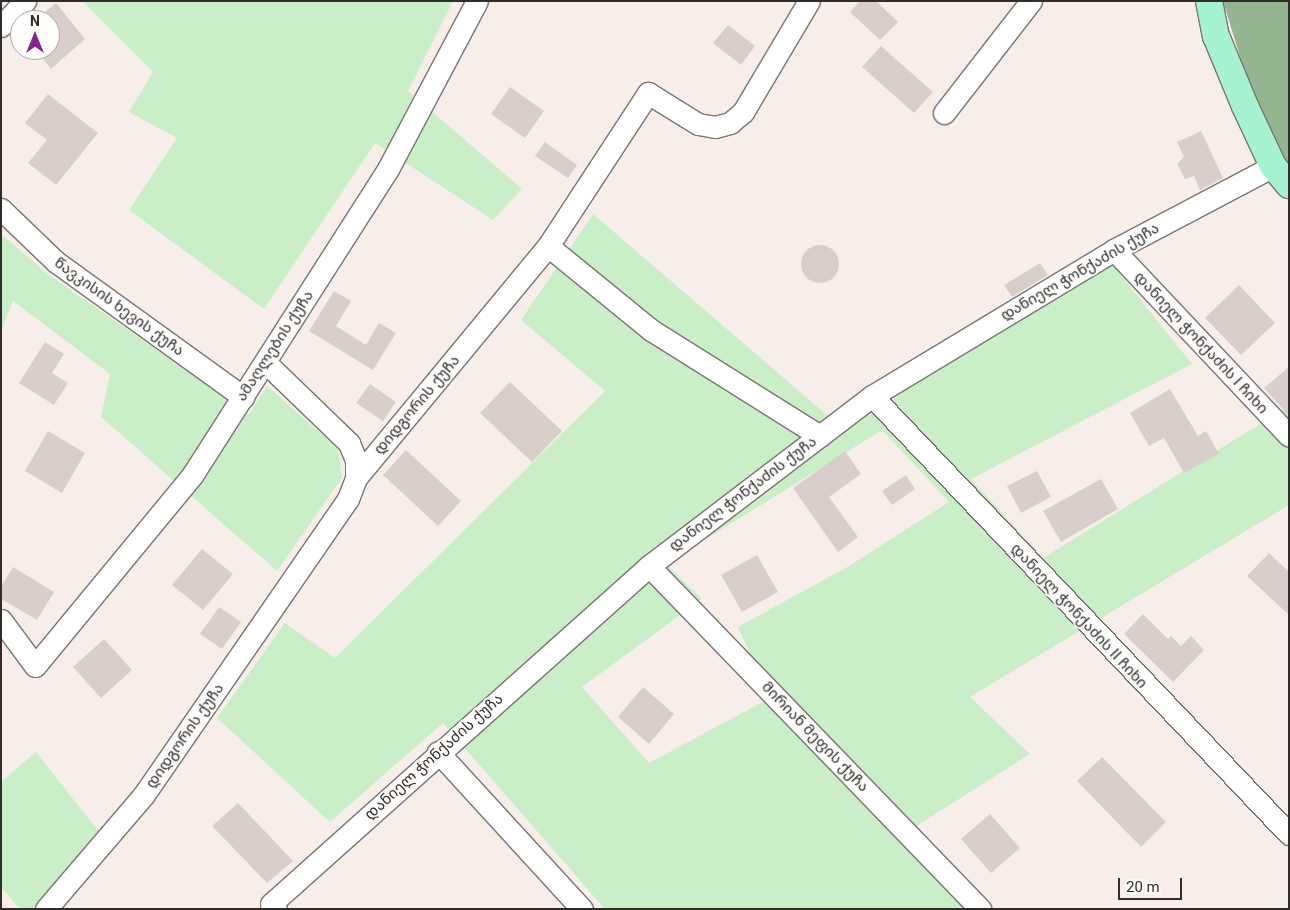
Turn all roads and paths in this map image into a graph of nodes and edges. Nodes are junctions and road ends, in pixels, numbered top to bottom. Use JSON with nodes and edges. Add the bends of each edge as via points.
{"nodes":[{"id":1,"x":25,"y":1,"type":"edge"},
{"id":2,"x":477,"y":1,"type":"edge"},
{"id":3,"x":809,"y":1,"type":"edge"},
{"id":4,"x":1031,"y":1,"type":"edge"},
{"id":5,"x":1208,"y":1,"type":"edge"},
{"id":6,"x":1,"y":26,"type":"edge"},
{"id":7,"x":944,"y":113,"type":"dead end"},
{"id":8,"x":1281,"y":175,"type":"edge"},
{"id":9,"x":1,"y":209,"type":"edge"},
{"id":10,"x":548,"y":246,"type":"junction"},
{"id":11,"x":1114,"y":250,"type":"junction"},
{"id":12,"x":264,"y":362,"type":"junction"},
{"id":13,"x":872,"y":396,"type":"junction"},
{"id":14,"x":242,"y":397,"type":"junction"},
{"id":15,"x":820,"y":436,"type":"junction"},
{"id":16,"x":1289,"y":436,"type":"edge"},
{"id":17,"x":356,"y":478,"type":"junction"},
{"id":18,"x":649,"y":566,"type":"junction"},
{"id":19,"x":1,"y":620,"type":"edge"},
{"id":20,"x":438,"y":752,"type":"junction"},
{"id":21,"x":1289,"y":834,"type":"edge"},
{"id":22,"x":273,"y":906,"type":"edge"},
{"id":23,"x":46,"y":909,"type":"edge"},
{"id":24,"x":582,"y":909,"type":"edge"},
{"id":25,"x":980,"y":909,"type":"edge"}],
"edges":[{"from":1,"to":6,"type":"street"},
{"from":2,"to":12,"type":"street","name":"ამაღლების ქუჩა","via":[[388,169]]},
{"from":3,"to":10,"type":"street","name":"დიდგორის ქუჩა","via":[[743,112],[730,123],[715,127],[698,124],[648,93]]},
{"from":4,"to":7,"type":"street"},
{"from":5,"to":8,"type":"main road","via":[[1216,36]]},
{"from":8,"to":11,"type":"street","name":"დანიელ ჭონქაძის ქუჩა"},
{"from":9,"to":14,"type":"street","name":"წავკისის ხევის ქუჩა","via":[[56,262]]},
{"from":10,"to":15,"type":"street","via":[[650,330]]},
{"from":10,"to":17,"type":"street","name":"დიდგორის ქუჩა"},
{"from":11,"to":13,"type":"street","name":"დანიელ ჭონქაძის ქუჩა"},
{"from":11,"to":16,"type":"street","name":"დანიელ ჭონქაძის I ჩიხი"},
{"from":12,"to":14,"type":"street","name":"ამაღლების ქუჩა"},
{"from":12,"to":17,"type":"street","via":[[349,443],[356,460]]},
{"from":13,"to":15,"type":"street","name":"დანიელ ჭონქაძის ქუჩა"},
{"from":13,"to":21,"type":"street","name":"დანიელ ჭონქაძის II ჩიხი"},
{"from":14,"to":19,"type":"street","name":"ამაღლების ქუჩა","via":[[193,474],[35,666]]},
{"from":15,"to":18,"type":"street","name":"დანიელ ჭონქაძის ქუჩა"},
{"from":17,"to":23,"type":"street","name":"დიდგორის ქუჩა","via":[[348,499],[162,771]]},
{"from":18,"to":20,"type":"street","name":"დანიელ ჭონქაძის ქუჩა"},
{"from":18,"to":25,"type":"street","name":"მირიან მეფის ქუჩა"},
{"from":20,"to":22,"type":"street","name":"დანიელ ჭონქაძის ქუჩა"},
{"from":20,"to":24,"type":"street"}]}
